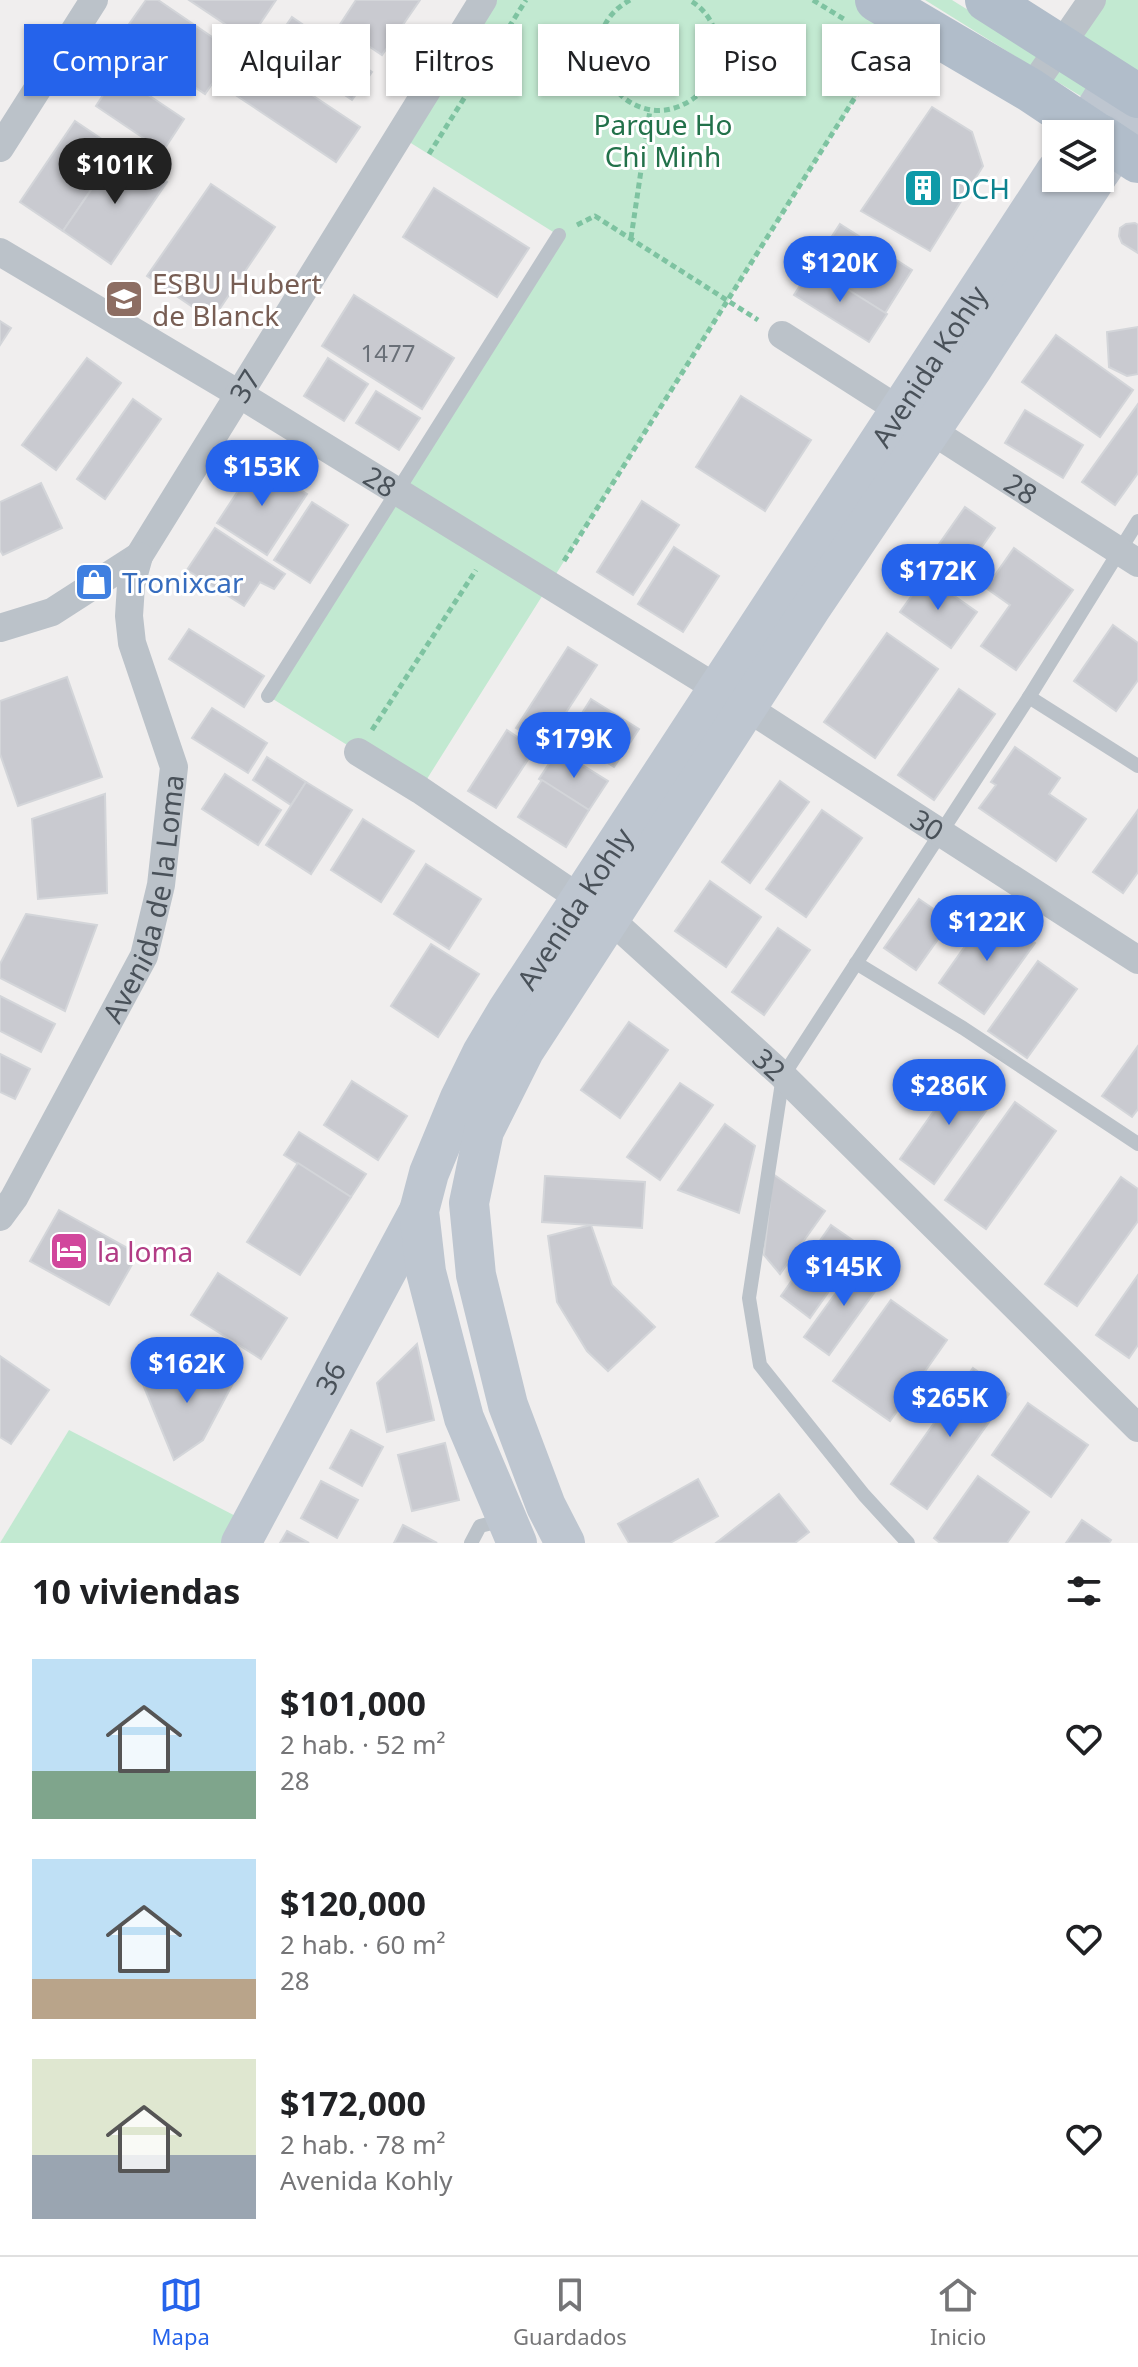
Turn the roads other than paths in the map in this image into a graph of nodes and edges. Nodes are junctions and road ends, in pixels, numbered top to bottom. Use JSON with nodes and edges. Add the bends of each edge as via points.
{"nodes":[{"id":1,"x":94,"y":0,"type":"edge"},
{"id":2,"x":483,"y":0,"type":"edge"},
{"id":3,"x":987,"y":0,"type":"edge"},
{"id":4,"x":1092,"y":0,"type":"edge"},
{"id":5,"x":868,"y":20,"type":"edge"},
{"id":6,"x":1061,"y":46,"type":"junction"},
{"id":7,"x":1030,"y":90,"type":"junction"},
{"id":8,"x":1083,"y":120,"type":"edge"},
{"id":9,"x":1101,"y":120,"type":"edge"},
{"id":10,"x":0,"y":148,"type":"edge"},
{"id":11,"x":1044,"y":192,"type":"edge"},
{"id":12,"x":1070,"y":192,"type":"edge"},
{"id":13,"x":559,"y":235,"type":"road end"},
{"id":14,"x":0,"y":252,"type":"edge"},
{"id":15,"x":782,"y":335,"type":"road end"},
{"id":16,"x":239,"y":394,"type":"junction"},
{"id":17,"x":915,"y":420,"type":"junction"},
{"id":18,"x":396,"y":492,"type":"junction"},
{"id":19,"x":1138,"y":521,"type":"edge"},
{"id":20,"x":139,"y":556,"type":"junction"},
{"id":21,"x":1129,"y":557,"type":"edge"},
{"id":22,"x":0,"y":628,"type":"edge"},
{"id":23,"x":268,"y":696,"type":"dead end"},
{"id":24,"x":1029,"y":697,"type":"junction"},
{"id":25,"x":732,"y":698,"type":"junction"},
{"id":26,"x":358,"y":752,"type":"road end"},
{"id":27,"x":1138,"y":766,"type":"edge"},
{"id":28,"x":941,"y":832,"type":"junction"},
{"id":29,"x":595,"y":909,"type":"junction"},
{"id":30,"x":1138,"y":960,"type":"edge"},
{"id":31,"x":856,"y":963,"type":"junction"},
{"id":32,"x":783,"y":1076,"type":"junction"},
{"id":33,"x":1138,"y":1144,"type":"edge"},
{"id":34,"x":419,"y":1211,"type":"junction"},
{"id":35,"x":0,"y":1217,"type":"edge"},
{"id":36,"x":472,"y":1249,"type":"junction"},
{"id":37,"x":426,"y":1272,"type":"junction"},
{"id":38,"x":373,"y":1298,"type":"junction"},
{"id":39,"x":1138,"y":1428,"type":"edge"},
{"id":40,"x":546,"y":1506,"type":"junction"},
{"id":41,"x":511,"y":1531,"type":"edge"},
{"id":42,"x":241,"y":1543,"type":"edge"},
{"id":43,"x":471,"y":1543,"type":"edge"},
{"id":44,"x":565,"y":1543,"type":"edge"},
{"id":45,"x":908,"y":1543,"type":"edge"}],
"edges":[{"from":1,"to":10,"type":"street"},
{"from":2,"to":16,"type":"street","name":"37"},
{"from":3,"to":6,"type":"main road"},
{"from":4,"to":6,"type":"street"},
{"from":5,"to":7,"type":"main road"},
{"from":6,"to":7,"type":"street"},
{"from":6,"to":9,"type":"main road"},
{"from":7,"to":8,"type":"main road"},
{"from":11,"to":17,"type":"street","name":"Avenida Kohly"},
{"from":12,"to":17,"type":"street","name":"Avenida Kohly"},
{"from":13,"to":18,"type":"lane"},
{"from":14,"to":16,"type":"street","name":"28"},
{"from":15,"to":17,"type":"street","name":"28"},
{"from":16,"to":18,"type":"street","name":"28"},
{"from":16,"to":20,"type":"street","name":"37"},
{"from":17,"to":21,"type":"street","name":"28"},
{"from":17,"to":25,"type":"street","name":"Avenida Kohly"},
{"from":18,"to":23,"type":"lane"},
{"from":18,"to":25,"type":"street","name":"28"},
{"from":19,"to":21,"type":"lane"},
{"from":20,"to":22,"type":"street","name":"37","via":[[52,612]]},
{"from":20,"to":35,"type":"street","name":"Avenida de la Loma","via":[[131,585],[132,643],[174,767],[161,885],[144,956]]},
{"from":21,"to":24,"type":"lane"},
{"from":24,"to":27,"type":"lane"},
{"from":24,"to":28,"type":"lane"},
{"from":25,"to":28,"type":"street","name":"30"},
{"from":25,"to":29,"type":"street","name":"Avenida Kohly"},
{"from":26,"to":29,"type":"street","name":"32"},
{"from":28,"to":30,"type":"street","name":"30"},
{"from":28,"to":31,"type":"lane"},
{"from":29,"to":32,"type":"street","name":"32"},
{"from":29,"to":34,"type":"street","name":"Avenida Kohly","via":[[482,1053],[429,1173]]},
{"from":29,"to":36,"type":"street","name":"Avenida Kohly","via":[[484,1131],[469,1203]]},
{"from":31,"to":32,"type":"lane"},
{"from":31,"to":33,"type":"lane"},
{"from":32,"to":39,"type":"street","name":"32"},
{"from":32,"to":45,"type":"lane","via":[[749,1298],[760,1365]]},
{"from":34,"to":37,"type":"street","name":"Avenida Kohly"},
{"from":34,"to":38,"type":"street","name":"36"},
{"from":36,"to":37,"type":"street"},
{"from":36,"to":40,"type":"street","name":"Avenida Kohly","via":[[504,1391]]},
{"from":37,"to":38,"type":"street"},
{"from":37,"to":41,"type":"street","name":"Avenida Kohly","via":[[464,1418]]},
{"from":38,"to":42,"type":"street","name":"36"},
{"from":40,"to":41,"type":"street"},
{"from":40,"to":44,"type":"street","name":"Avenida Kohly"},
{"from":41,"to":43,"type":"lane","via":[[480,1526]]}]}
